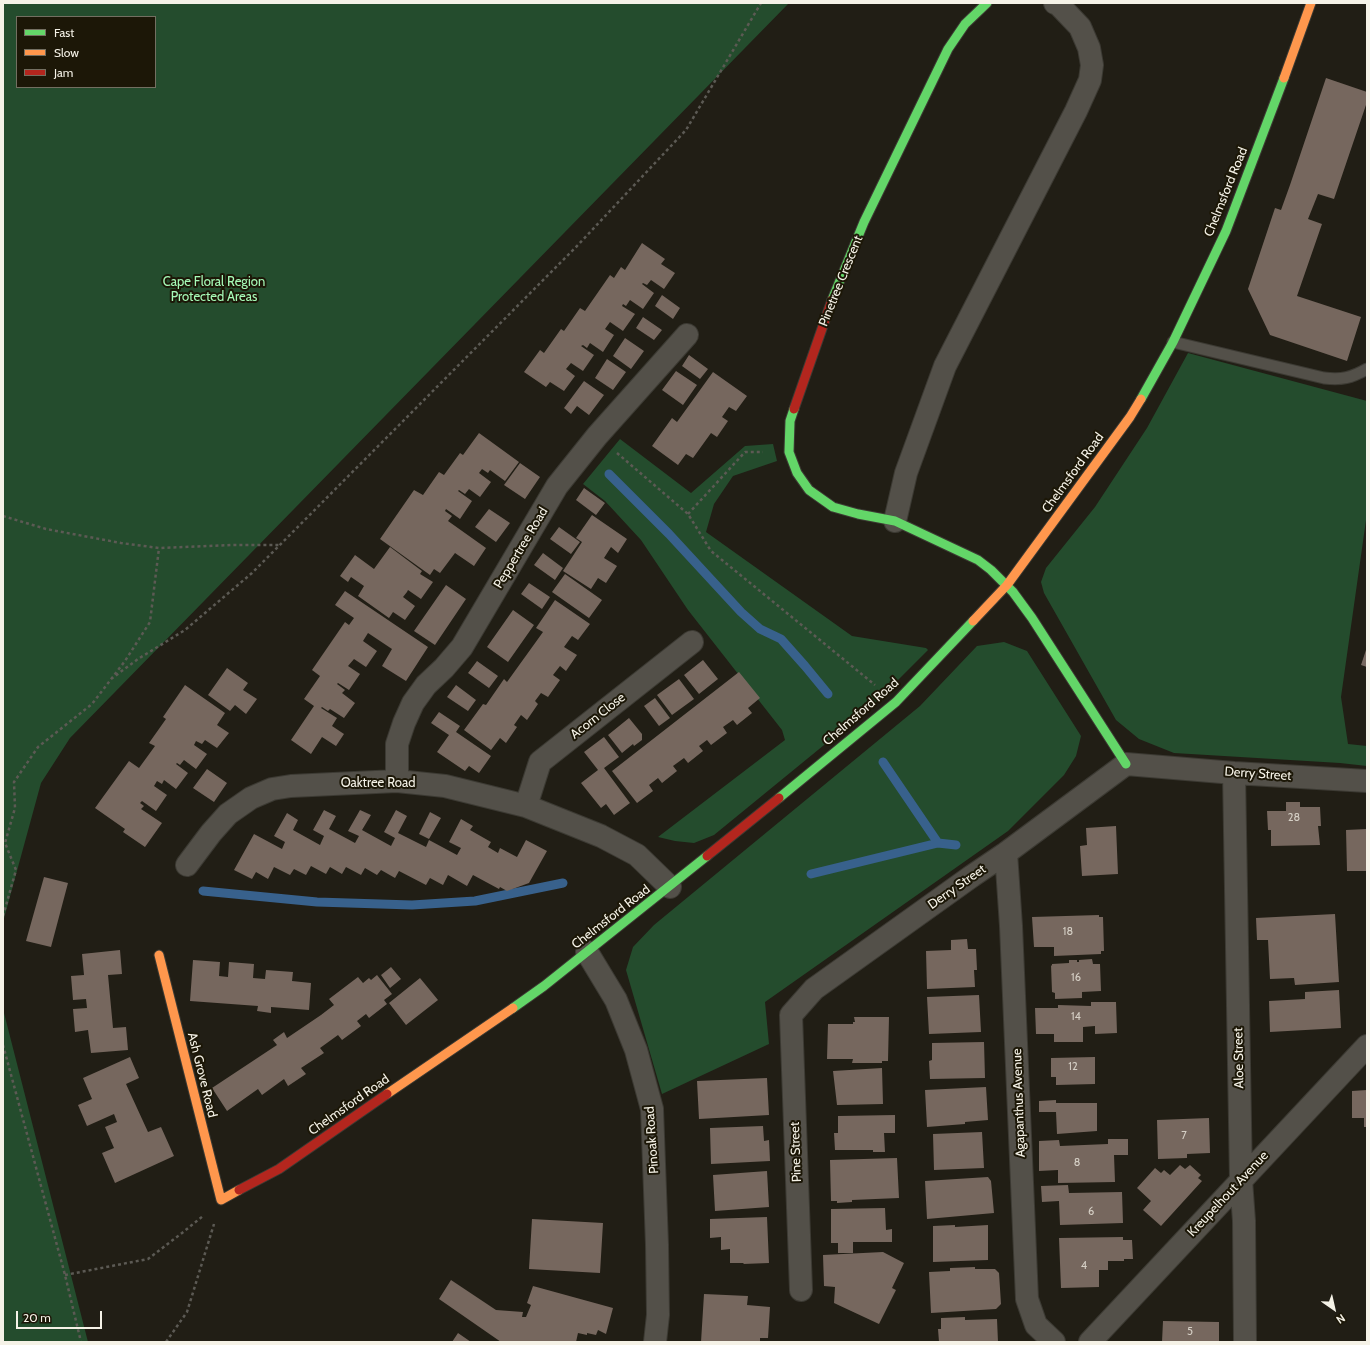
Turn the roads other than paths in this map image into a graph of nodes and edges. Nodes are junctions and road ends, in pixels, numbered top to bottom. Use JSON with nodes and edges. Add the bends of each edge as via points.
{"nodes":[{"id":1,"x":987,"y":3,"type":"edge"},
{"id":2,"x":1055,"y":3,"type":"edge"},
{"id":3,"x":1311,"y":3,"type":"edge"},
{"id":4,"x":687,"y":335,"type":"dead end"},
{"id":5,"x":1173,"y":342,"type":"junction"},
{"id":6,"x":1367,"y":369,"type":"edge"},
{"id":7,"x":895,"y":521,"type":"junction"},
{"id":8,"x":1007,"y":585,"type":"junction"},
{"id":9,"x":692,"y":642,"type":"dead end"},
{"id":10,"x":1126,"y":764,"type":"junction"},
{"id":11,"x":1234,"y":773,"type":"junction"},
{"id":12,"x":397,"y":781,"type":"junction"},
{"id":13,"x":1367,"y":781,"type":"edge"},
{"id":14,"x":526,"y":806,"type":"junction"},
{"id":15,"x":1006,"y":853,"type":"junction"},
{"id":16,"x":187,"y":865,"type":"dead end"},
{"id":17,"x":670,"y":887,"type":"junction"},
{"id":18,"x":587,"y":952,"type":"junction"},
{"id":19,"x":159,"y":955,"type":"dead end"},
{"id":20,"x":791,"y":1015,"type":"joint"},
{"id":21,"x":1367,"y":1046,"type":"edge"},
{"id":22,"x":1241,"y":1180,"type":"junction"},
{"id":23,"x":221,"y":1200,"type":"joint"},
{"id":24,"x":801,"y":1290,"type":"dead end"},
{"id":25,"x":655,"y":1342,"type":"edge"},
{"id":26,"x":1054,"y":1342,"type":"edge"},
{"id":27,"x":1090,"y":1342,"type":"edge"},
{"id":28,"x":1245,"y":1342,"type":"edge"}],
"edges":[{"from":1,"to":7,"type":"street","name":"Pinetree Crescent","via":[[958,30],[864,222],[826,314],[790,421],[788,452],[809,490],[832,506]]},
{"from":2,"to":7,"type":"street","via":[[1080,27],[1089,48],[1092,64],[1090,80],[945,366],[906,473]]},
{"from":3,"to":5,"type":"street","name":"Chelmsford Road","via":[[1226,232]]},
{"from":4,"to":12,"type":"street","name":"Peppertree Road","via":[[597,436],[557,486],[462,646],[413,703],[397,744]]},
{"from":5,"to":6,"type":"lane","via":[[1324,378],[1354,376]]},
{"from":5,"to":8,"type":"street","name":"Chelmsford Road","via":[[1130,417]]},
{"from":7,"to":8,"type":"street","name":"Pinetree Crescent","via":[[978,560]]},
{"from":8,"to":10,"type":"street"},
{"from":8,"to":17,"type":"street","name":"Chelmsford Road","via":[[896,702]]},
{"from":9,"to":14,"type":"street","name":"Acorn Close","via":[[540,762]]},
{"from":10,"to":11,"type":"street","name":"Derry Street"},
{"from":10,"to":15,"type":"street","name":"Derry Street"},
{"from":11,"to":13,"type":"street","name":"Derry Street"},
{"from":11,"to":22,"type":"street","name":"Aloe Street"},
{"from":12,"to":14,"type":"street","name":"Oaktree Road","via":[[445,786]]},
{"from":12,"to":16,"type":"street","name":"Oaktree Road","via":[[272,789],[251,798],[228,814]]},
{"from":14,"to":17,"type":"street","name":"Oaktree Road","via":[[601,836],[637,855]]},
{"from":15,"to":20,"type":"street","name":"Derry Street","via":[[814,989]]},
{"from":15,"to":26,"type":"street","name":"Agapanthus Avenue","via":[[1027,1299],[1036,1325]]},
{"from":17,"to":18,"type":"street","name":"Chelmsford Road"},
{"from":18,"to":23,"type":"street","name":"Chelmsford Road","via":[[544,986],[279,1169]]},
{"from":18,"to":25,"type":"street","name":"Pinoak Road","via":[[616,1000],[636,1050],[652,1109],[658,1252],[658,1314]]},
{"from":19,"to":23,"type":"street","name":"Ash Grove Road"},
{"from":20,"to":24,"type":"street","name":"Pine Street"},
{"from":21,"to":22,"type":"street","name":"Kreupelhout Avenue"},
{"from":22,"to":27,"type":"street","name":"Kreupelhout Avenue"},
{"from":22,"to":28,"type":"street","name":"Aloe Street"}]}
